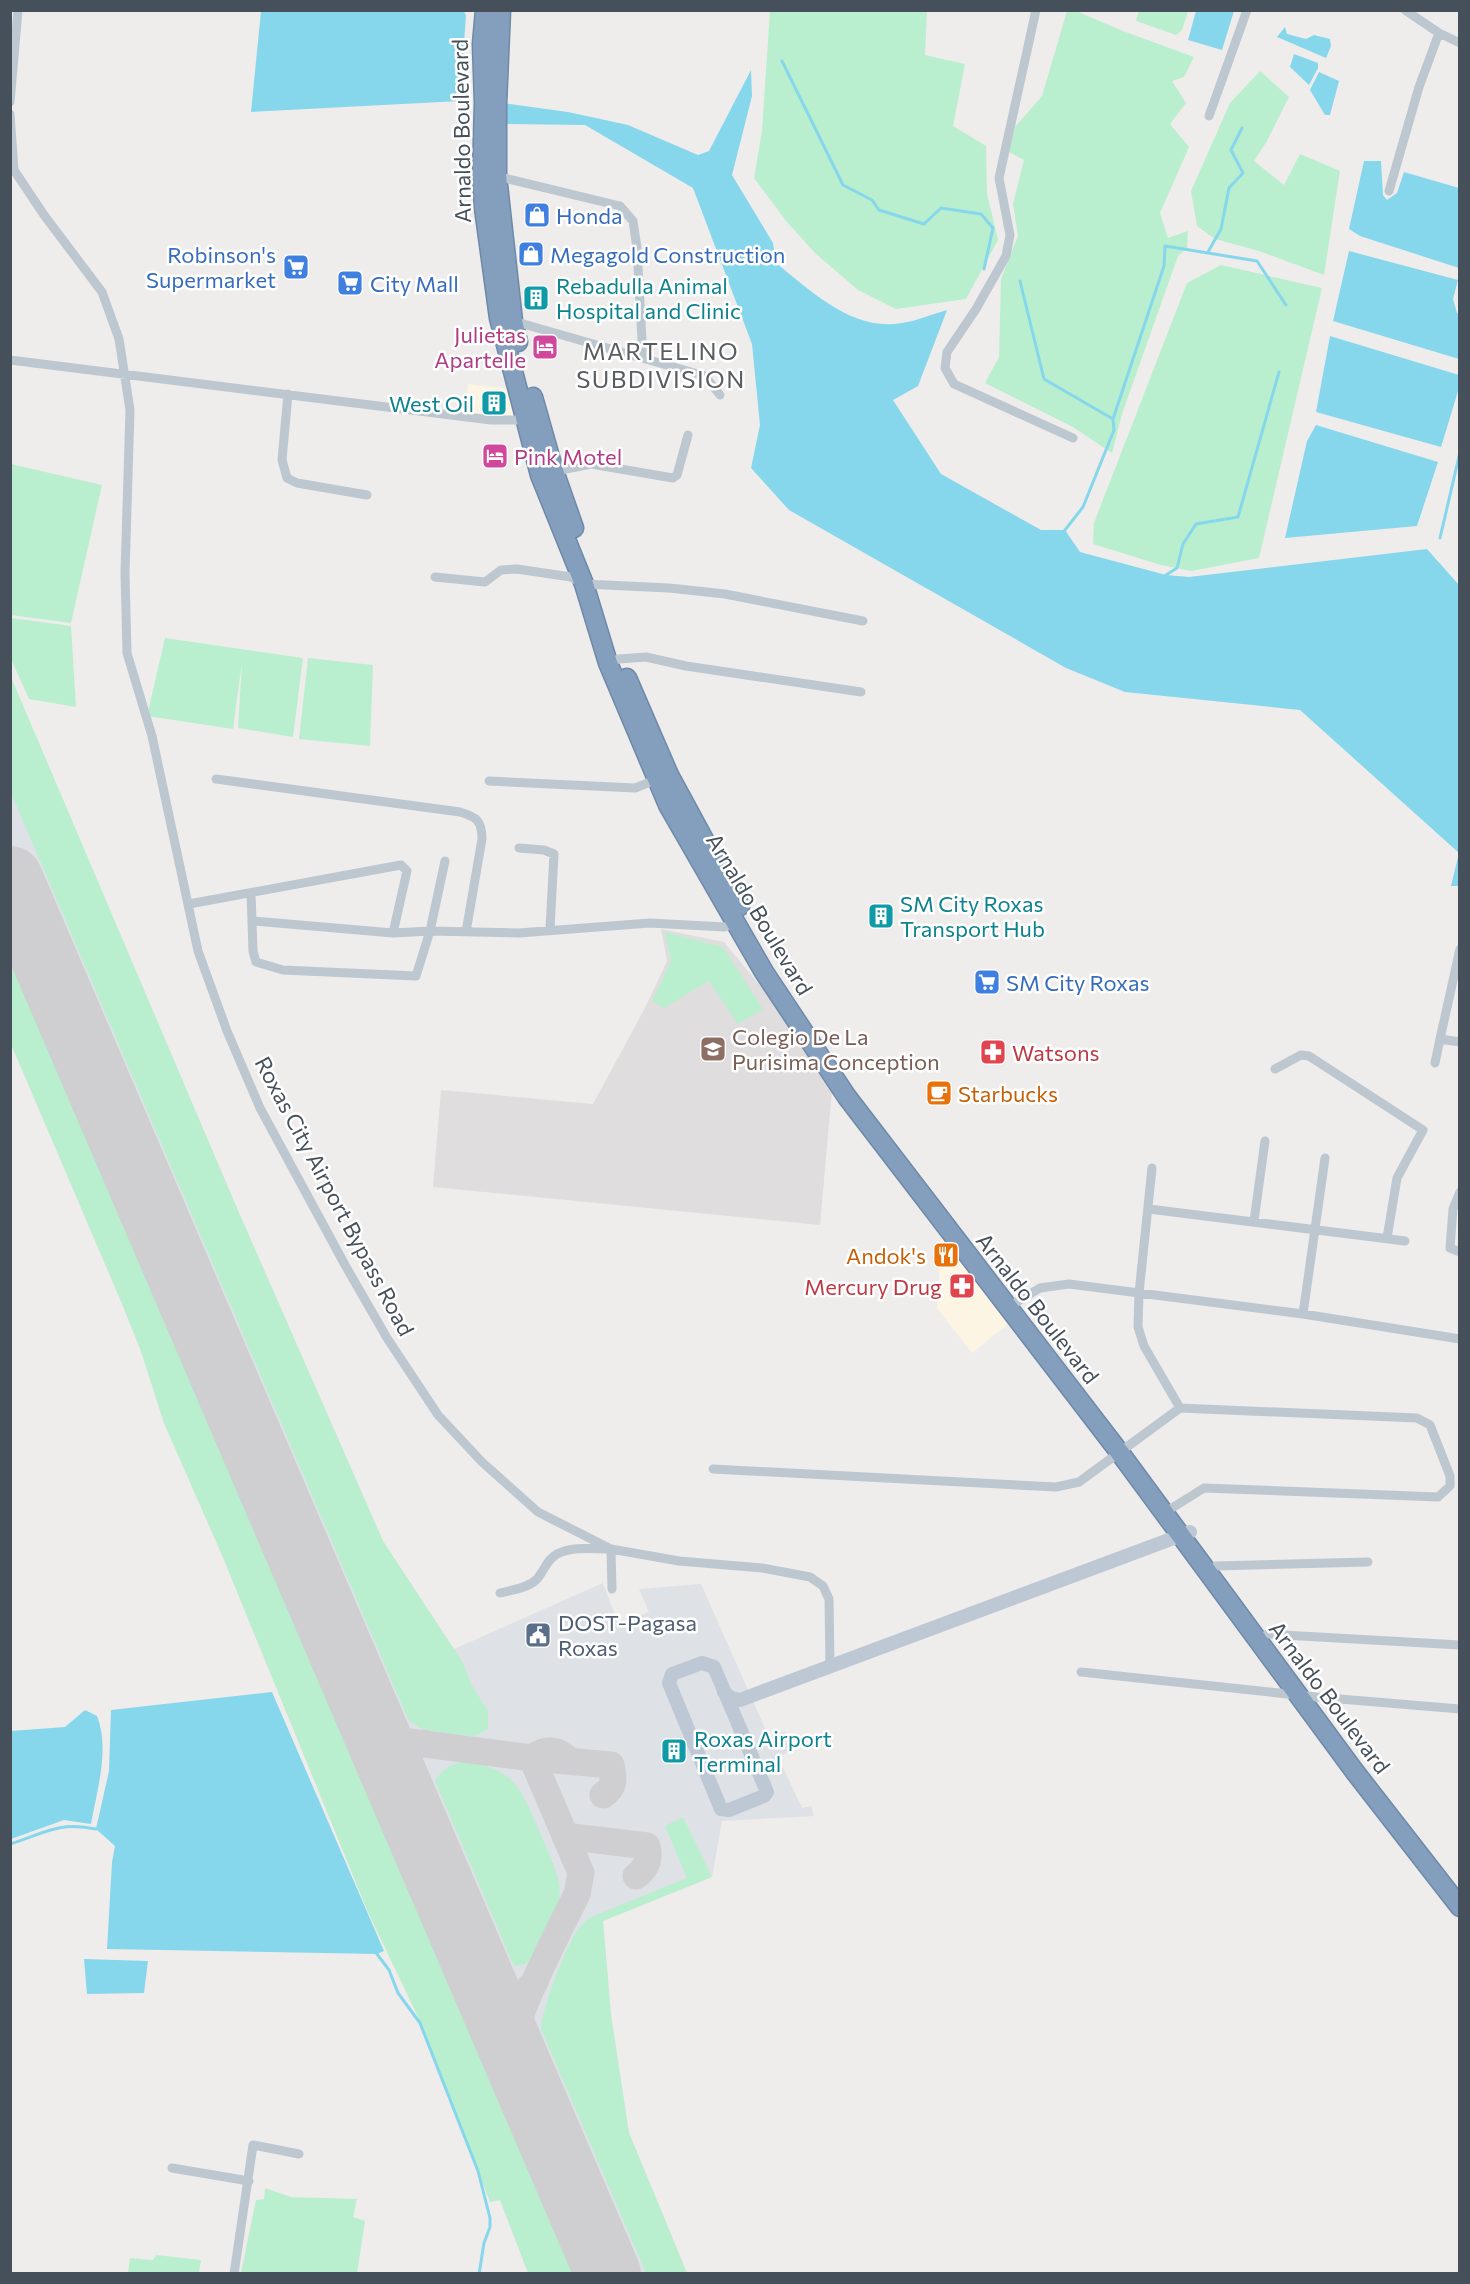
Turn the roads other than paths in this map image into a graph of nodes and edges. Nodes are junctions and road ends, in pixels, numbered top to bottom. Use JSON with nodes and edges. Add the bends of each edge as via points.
{"nodes":[{"id":1,"x":18,"y":10,"type":"edge"},
{"id":2,"x":484,"y":10,"type":"edge"},
{"id":3,"x":501,"y":10,"type":"edge"},
{"id":4,"x":1036,"y":10,"type":"edge"},
{"id":5,"x":1247,"y":10,"type":"edge"},
{"id":6,"x":1405,"y":10,"type":"edge"},
{"id":7,"x":1439,"y":33,"type":"junction"},
{"id":8,"x":1460,"y":43,"type":"edge"},
{"id":9,"x":10,"y":102,"type":"edge"},
{"id":10,"x":10,"y":114,"type":"edge"},
{"id":11,"x":1209,"y":116,"type":"dead end"},
{"id":12,"x":489,"y":176,"type":"junction"},
{"id":13,"x":1389,"y":191,"type":"dead end"},
{"id":14,"x":506,"y":319,"type":"junction"},
{"id":15,"x":643,"y":358,"type":"junction"},
{"id":16,"x":10,"y":360,"type":"edge"},
{"id":17,"x":288,"y":394,"type":"junction"},
{"id":18,"x":720,"y":395,"type":"dead end"},
{"id":19,"x":532,"y":418,"type":"junction"},
{"id":20,"x":688,"y":435,"type":"dead end"},
{"id":21,"x":1073,"y":438,"type":"dead end"},
{"id":22,"x":547,"y":473,"type":"junction"},
{"id":23,"x":367,"y":495,"type":"dead end"},
{"id":24,"x":435,"y":577,"type":"dead end"},
{"id":25,"x":589,"y":584,"type":"junction"},
{"id":26,"x":863,"y":621,"type":"dead end"},
{"id":27,"x":613,"y":661,"type":"junction"},
{"id":28,"x":861,"y":692,"type":"dead end"},
{"id":29,"x":663,"y":777,"type":"junction"},
{"id":30,"x":216,"y":779,"type":"dead end"},
{"id":31,"x":489,"y":781,"type":"dead end"},
{"id":32,"x":519,"y":848,"type":"dead end"},
{"id":33,"x":445,"y":861,"type":"dead end"},
{"id":34,"x":251,"y":893,"type":"junction"},
{"id":35,"x":189,"y":904,"type":"junction"},
{"id":36,"x":253,"y":921,"type":"junction"},
{"id":37,"x":736,"y":922,"type":"junction"},
{"id":38,"x":550,"y":929,"type":"junction"},
{"id":39,"x":430,"y":931,"type":"junction"},
{"id":40,"x":466,"y":932,"type":"junction"},
{"id":41,"x":393,"y":933,"type":"junction"},
{"id":42,"x":750,"y":936,"type":"junction"},
{"id":43,"x":1460,"y":949,"type":"edge"},
{"id":44,"x":1440,"y":1039,"type":"junction"},
{"id":45,"x":1460,"y":1042,"type":"edge"},
{"id":46,"x":1436,"y":1063,"type":"dead end"},
{"id":47,"x":1275,"y":1069,"type":"dead end"},
{"id":48,"x":1265,"y":1140,"type":"dead end"},
{"id":49,"x":1325,"y":1158,"type":"dead end"},
{"id":50,"x":1152,"y":1168,"type":"dead end"},
{"id":51,"x":1460,"y":1192,"type":"edge"},
{"id":52,"x":1149,"y":1209,"type":"junction"},
{"id":53,"x":1254,"y":1221,"type":"junction"},
{"id":54,"x":1315,"y":1228,"type":"junction"},
{"id":55,"x":1387,"y":1238,"type":"junction"},
{"id":56,"x":1405,"y":1241,"type":"dead end"},
{"id":57,"x":1460,"y":1252,"type":"edge"},
{"id":58,"x":1139,"y":1293,"type":"junction"},
{"id":59,"x":1011,"y":1305,"type":"junction"},
{"id":60,"x":1303,"y":1314,"type":"junction"},
{"id":61,"x":1459,"y":1339,"type":"edge"},
{"id":62,"x":1180,"y":1408,"type":"junction"},
{"id":63,"x":1123,"y":1451,"type":"junction"},
{"id":64,"x":713,"y":1468,"type":"dead end"},
{"id":65,"x":1172,"y":1508,"type":"junction"},
{"id":66,"x":1186,"y":1534,"type":"junction"},
{"id":67,"x":611,"y":1549,"type":"junction"},
{"id":68,"x":1368,"y":1562,"type":"dead end"},
{"id":69,"x":1216,"y":1566,"type":"junction"},
{"id":70,"x":612,"y":1589,"type":"dead end"},
{"id":71,"x":500,"y":1593,"type":"dead end"},
{"id":72,"x":1245,"y":1614,"type":"junction"},
{"id":73,"x":1267,"y":1634,"type":"junction"},
{"id":74,"x":1460,"y":1645,"type":"edge"},
{"id":75,"x":830,"y":1666,"type":"junction"},
{"id":76,"x":1081,"y":1671,"type":"dead end"},
{"id":77,"x":724,"y":1692,"type":"junction"},
{"id":78,"x":1308,"y":1696,"type":"junction"},
{"id":79,"x":740,"y":1700,"type":"junction"},
{"id":80,"x":1460,"y":1709,"type":"edge"},
{"id":81,"x":734,"y":1715,"type":"junction"},
{"id":82,"x":1420,"y":1847,"type":"junction"},
{"id":83,"x":1460,"y":1890,"type":"edge"},
{"id":84,"x":1460,"y":1908,"type":"edge"},
{"id":85,"x":299,"y":2154,"type":"dead end"},
{"id":86,"x":172,"y":2168,"type":"dead end"},
{"id":87,"x":249,"y":2181,"type":"junction"},
{"id":88,"x":234,"y":2274,"type":"edge"}],
"edges":[{"from":1,"to":9,"type":"street"},
{"from":2,"to":12,"type":"highway","name":"Arnaldo Boulevard","via":[[482,44]]},
{"from":3,"to":12,"type":"highway","name":"Arnaldo Boulevard"},
{"from":4,"to":21,"type":"street","via":[[999,178],[1010,235],[1006,256],[947,352],[945,368],[954,384]]},
{"from":5,"to":11,"type":"street"},
{"from":6,"to":7,"type":"street"},
{"from":7,"to":8,"type":"street"},
{"from":7,"to":13,"type":"street"},
{"from":10,"to":35,"type":"street","name":"Roxas City Airport Bypass Road","via":[[14,170],[102,292],[119,339],[130,410],[125,573],[128,653],[152,736]]},
{"from":12,"to":14,"type":"highway","name":"Arnaldo Boulevard"},
{"from":12,"to":15,"type":"street","via":[[620,206],[633,221]]},
{"from":14,"to":15,"type":"street"},
{"from":14,"to":19,"type":"highway","name":"Arnaldo Boulevard"},
{"from":15,"to":18,"type":"street","via":[[705,376]]},
{"from":16,"to":17,"type":"street"},
{"from":17,"to":19,"type":"street","via":[[491,420]]},
{"from":17,"to":23,"type":"street","via":[[282,460],[287,478],[304,485]]},
{"from":19,"to":22,"type":"highway","name":"Arnaldo Boulevard"},
{"from":20,"to":22,"type":"street","via":[[677,476],[673,478],[591,464]]},
{"from":22,"to":25,"type":"highway","name":"Arnaldo Boulevard"},
{"from":24,"to":25,"type":"street","via":[[485,582],[501,570],[517,570],[571,577]]},
{"from":25,"to":26,"type":"street","via":[[725,594]]},
{"from":25,"to":27,"type":"highway","name":"Arnaldo Boulevard"},
{"from":27,"to":28,"type":"street","via":[[646,657]]},
{"from":27,"to":29,"type":"highway","name":"Arnaldo Boulevard"},
{"from":29,"to":31,"type":"street","via":[[635,788]]},
{"from":29,"to":37,"type":"highway","name":"Arnaldo Boulevard","via":[[668,804]]},
{"from":29,"to":42,"type":"highway","name":"Arnaldo Boulevard"},
{"from":30,"to":40,"type":"street","via":[[474,816],[482,827],[482,839]]},
{"from":32,"to":38,"type":"street","via":[[554,854]]},
{"from":33,"to":39,"type":"street"},
{"from":34,"to":35,"type":"street"},
{"from":34,"to":36,"type":"street"},
{"from":34,"to":41,"type":"street","via":[[401,865],[407,871]]},
{"from":35,"to":67,"type":"street","name":"Roxas City Airport Bypass Road","via":[[198,951],[260,1108],[387,1338],[438,1415],[482,1462],[538,1512]]},
{"from":36,"to":39,"type":"street","via":[[256,962],[283,970],[416,976]]},
{"from":36,"to":41,"type":"street"},
{"from":37,"to":38,"type":"street","via":[[725,927],[650,923]]},
{"from":37,"to":42,"type":"highway","name":"Arnaldo Boulevard"},
{"from":38,"to":40,"type":"street"},
{"from":39,"to":40,"type":"street"},
{"from":39,"to":41,"type":"street"},
{"from":42,"to":59,"type":"highway","name":"Arnaldo Boulevard","via":[[793,996],[852,1093]]},
{"from":43,"to":44,"type":"street"},
{"from":44,"to":45,"type":"street"},
{"from":44,"to":46,"type":"street"},
{"from":47,"to":55,"type":"street","via":[[1301,1055],[1310,1056],[1423,1130],[1397,1178]]},
{"from":48,"to":53,"type":"street"},
{"from":49,"to":54,"type":"street"},
{"from":50,"to":52,"type":"street"},
{"from":51,"to":57,"type":"street","via":[[1450,1248]]},
{"from":52,"to":53,"type":"street"},
{"from":52,"to":58,"type":"street"},
{"from":53,"to":54,"type":"street"},
{"from":54,"to":55,"type":"street"},
{"from":54,"to":60,"type":"street"},
{"from":55,"to":56,"type":"street"},
{"from":58,"to":59,"type":"street","via":[[1069,1284],[1041,1288]]},
{"from":58,"to":60,"type":"street"},
{"from":58,"to":62,"type":"street","via":[[1138,1327],[1144,1346]]},
{"from":59,"to":63,"type":"highway","name":"Arnaldo Boulevard"},
{"from":60,"to":61,"type":"street"},
{"from":62,"to":63,"type":"street"},
{"from":62,"to":65,"type":"street","via":[[1417,1418],[1430,1425],[1450,1485],[1438,1497],[1204,1488]]},
{"from":63,"to":64,"type":"street","via":[[1079,1482],[1056,1486]]},
{"from":63,"to":65,"type":"highway","name":"Arnaldo Boulevard"},
{"from":63,"to":66,"type":"highway","name":"Arnaldo Boulevard"},
{"from":65,"to":66,"type":"highway","name":"Arnaldo Boulevard"},
{"from":66,"to":69,"type":"highway","name":"Arnaldo Boulevard"},
{"from":66,"to":72,"type":"highway","name":"Arnaldo Boulevard"},
{"from":66,"to":75,"type":"street"},
{"from":67,"to":70,"type":"street"},
{"from":67,"to":71,"type":"street","via":[[557,1554],[536,1580]]},
{"from":67,"to":75,"type":"street","name":"Roxas City Airport Bypass Road","via":[[810,1577],[824,1587],[829,1599]]},
{"from":68,"to":69,"type":"street"},
{"from":69,"to":72,"type":"highway","name":"Arnaldo Boulevard"},
{"from":72,"to":73,"type":"highway","name":"Arnaldo Boulevard"},
{"from":72,"to":78,"type":"highway","name":"Arnaldo Boulevard"},
{"from":73,"to":74,"type":"street"},
{"from":73,"to":78,"type":"highway","name":"Arnaldo Boulevard"},
{"from":75,"to":79,"type":"street"},
{"from":76,"to":78,"type":"street"},
{"from":77,"to":79,"type":"street"},
{"from":77,"to":81,"type":"street"},
{"from":77,"to":81,"type":"street","via":[[714,1667],[708,1664],[672,1674],[669,1679],[725,1810],[767,1792]]},
{"from":78,"to":80,"type":"street"},
{"from":78,"to":82,"type":"highway","name":"Arnaldo Boulevard"},
{"from":79,"to":81,"type":"street"},
{"from":82,"to":83,"type":"highway","name":"Arnaldo Boulevard"},
{"from":82,"to":84,"type":"highway","name":"Arnaldo Boulevard"},
{"from":85,"to":87,"type":"street","via":[[254,2145]]},
{"from":86,"to":87,"type":"street"},
{"from":87,"to":88,"type":"street"}]}
